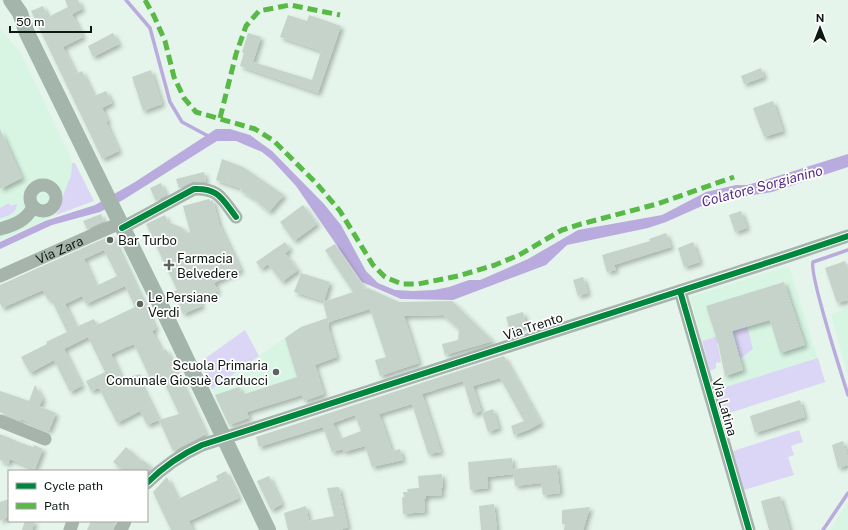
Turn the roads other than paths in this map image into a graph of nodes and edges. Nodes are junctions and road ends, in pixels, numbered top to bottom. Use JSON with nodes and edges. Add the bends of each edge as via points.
{"nodes":[{"id":1,"x":11,"y":0,"type":"edge"},
{"id":2,"x":0,"y":4,"type":"edge"},
{"id":3,"x":27,"y":33,"type":"junction"},
{"id":4,"x":33,"y":207,"type":"dead end"},
{"id":5,"x":236,"y":217,"type":"dead end"},
{"id":6,"x":121,"y":225,"type":"junction"},
{"id":7,"x":0,"y":229,"type":"edge"},
{"id":8,"x":848,"y":236,"type":"edge"},
{"id":9,"x":0,"y":276,"type":"edge"},
{"id":10,"x":680,"y":291,"type":"junction"},
{"id":11,"x":0,"y":421,"type":"edge"},
{"id":12,"x":225,"y":438,"type":"junction"},
{"id":13,"x":45,"y":439,"type":"dead end"},
{"id":14,"x":148,"y":482,"type":"edge"},
{"id":15,"x":268,"y":530,"type":"edge"},
{"id":16,"x":749,"y":530,"type":"edge"}],
"edges":[{"from":1,"to":3,"type":"main road","via":[[20,13]]},
{"from":2,"to":3,"type":"main road"},
{"from":3,"to":6,"type":"main road"},
{"from":4,"to":7,"type":"street","via":[[22,221]]},
{"from":5,"to":6,"type":"street","name":"Via Zara","via":[[220,196],[207,189],[194,189]]},
{"from":6,"to":9,"type":"street","name":"Via Zara"},
{"from":6,"to":12,"type":"main road"},
{"from":8,"to":10,"type":"street","name":"Via Trento"},
{"from":10,"to":12,"type":"street","name":"Via Trento"},
{"from":10,"to":16,"type":"street","name":"Via Latina"},
{"from":11,"to":13,"type":"street"},
{"from":12,"to":14,"type":"street","name":"Via Trento","via":[[197,447],[168,465]]},
{"from":12,"to":15,"type":"main road"}]}
